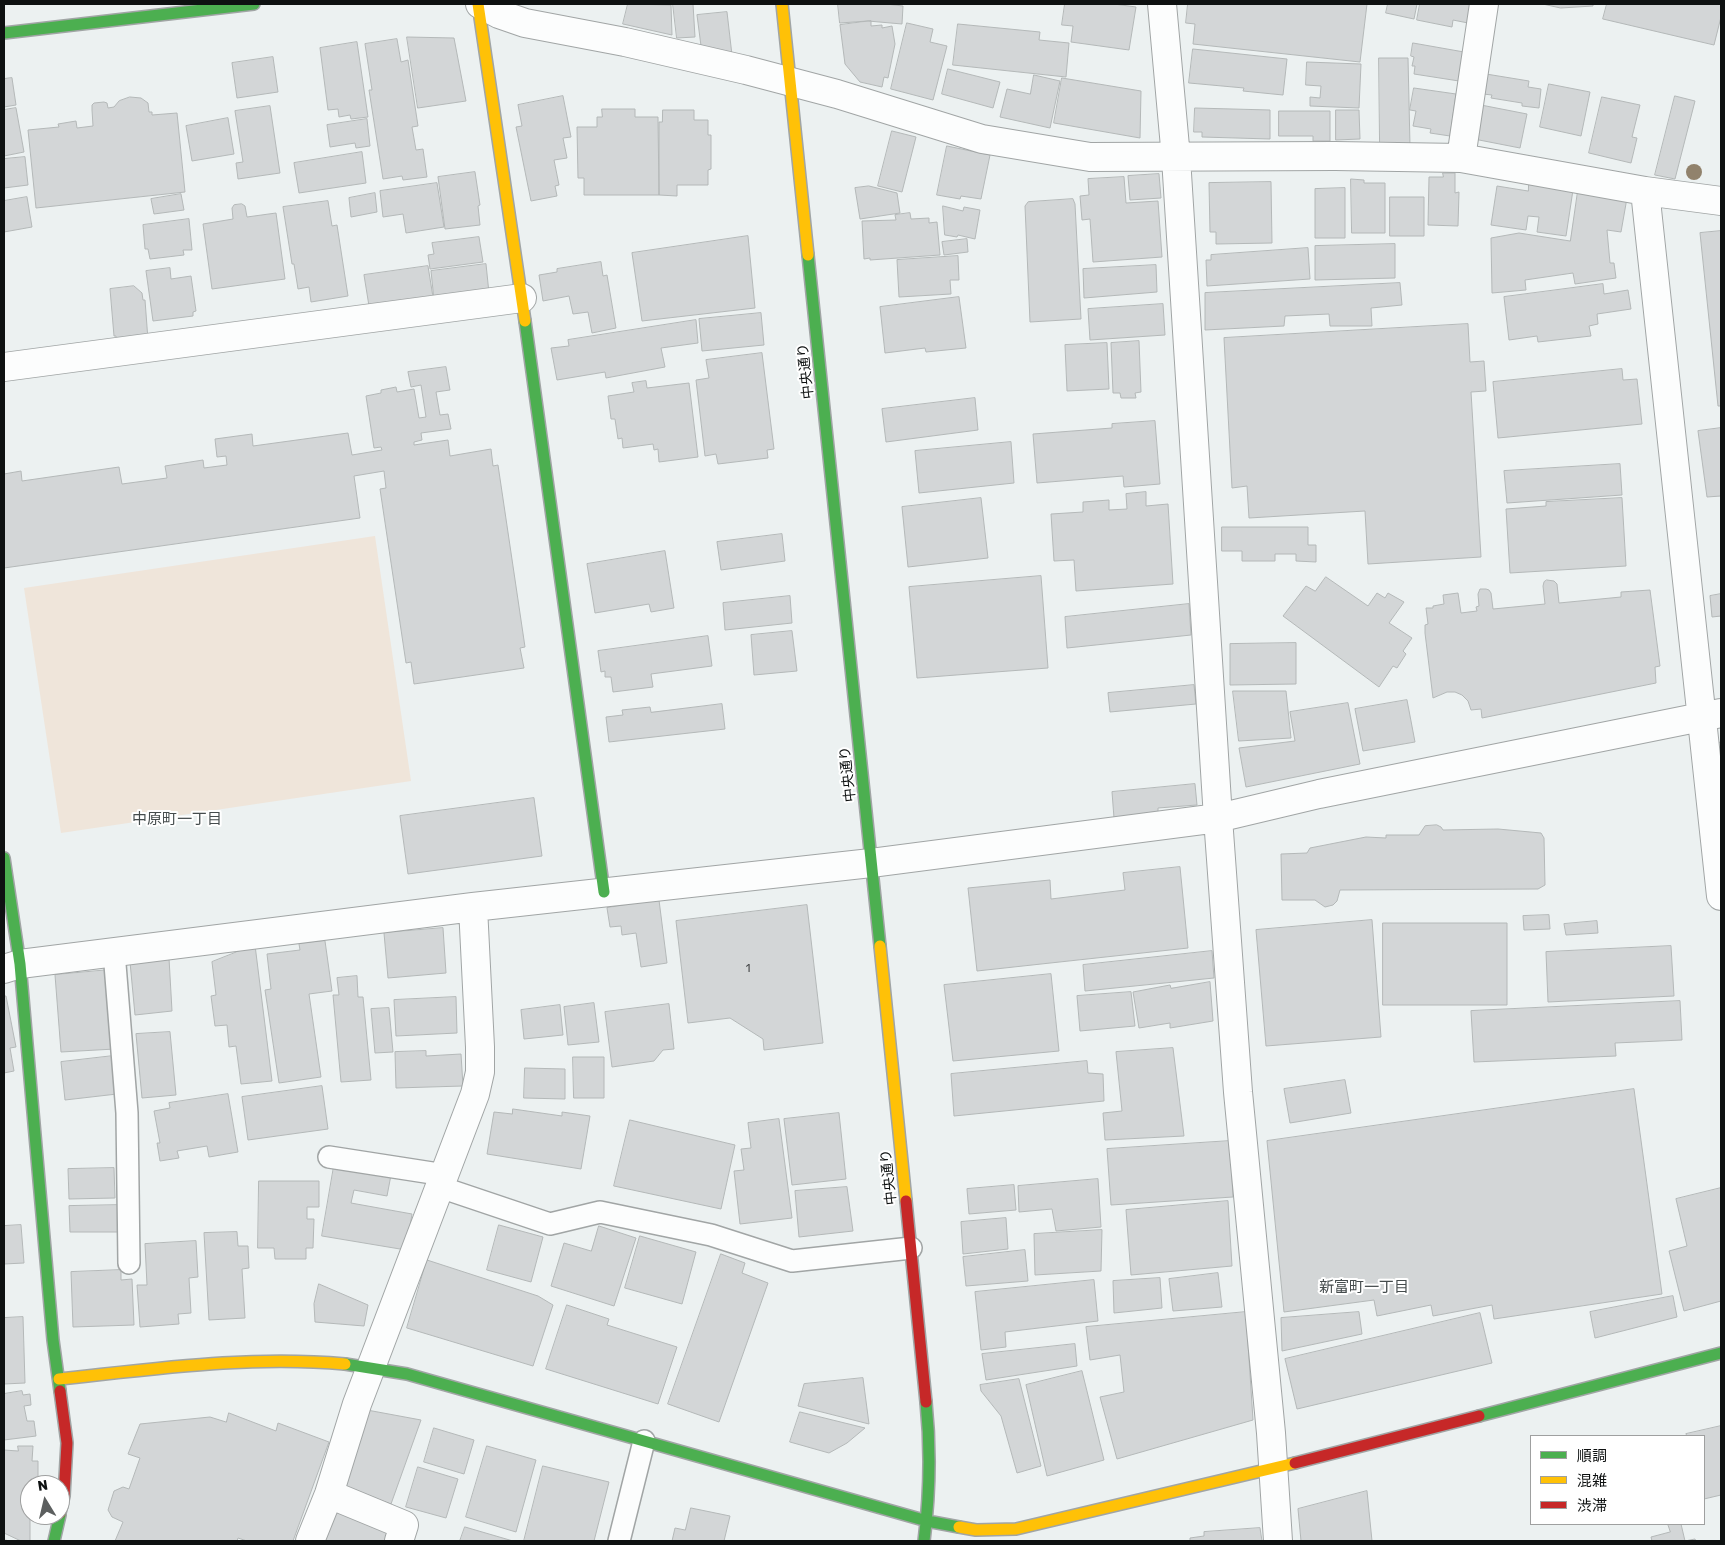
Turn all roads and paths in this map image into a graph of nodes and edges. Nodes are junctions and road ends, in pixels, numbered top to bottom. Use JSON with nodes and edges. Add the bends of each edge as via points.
{"nodes":[{"id":1,"x":254,"y":4,"type":"edge"},
{"id":2,"x":479,"y":4,"type":"edge"},
{"id":3,"x":782,"y":4,"type":"edge"},
{"id":4,"x":1162,"y":4,"type":"edge"},
{"id":5,"x":1484,"y":4,"type":"edge"},
{"id":6,"x":4,"y":33,"type":"edge"},
{"id":7,"x":791,"y":81,"type":"junction"},
{"id":8,"x":1176,"y":158,"type":"junction"},
{"id":9,"x":1461,"y":158,"type":"junction"},
{"id":10,"x":1646,"y":191,"type":"junction"},
{"id":11,"x":1721,"y":201,"type":"edge"},
{"id":12,"x":522,"y":298,"type":"junction"},
{"id":13,"x":4,"y":367,"type":"edge"},
{"id":14,"x":1712,"y":715,"type":"edge"},
{"id":15,"x":1218,"y":818,"type":"junction"},
{"id":16,"x":4,"y":858,"type":"edge"},
{"id":17,"x":872,"y":863,"type":"junction"},
{"id":18,"x":604,"y":892,"type":"junction"},
{"id":19,"x":1721,"y":896,"type":"edge"},
{"id":20,"x":473,"y":907,"type":"junction"},
{"id":21,"x":114,"y":952,"type":"junction"},
{"id":22,"x":12,"y":967,"type":"edge"},
{"id":23,"x":329,"y":1157,"type":"dead end"},
{"id":24,"x":443,"y":1181,"type":"junction"},
{"id":25,"x":911,"y":1248,"type":"junction"},
{"id":26,"x":129,"y":1263,"type":"dead end"},
{"id":27,"x":1721,"y":1353,"type":"edge"},
{"id":28,"x":372,"y":1366,"type":"junction"},
{"id":29,"x":59,"y":1378,"type":"junction"},
{"id":30,"x":644,"y":1441,"type":"junction"},
{"id":31,"x":1274,"y":1468,"type":"junction"},
{"id":32,"x":65,"y":1475,"type":"edge"},
{"id":33,"x":329,"y":1494,"type":"junction"},
{"id":34,"x":927,"y":1521,"type":"junction"},
{"id":35,"x":58,"y":1525,"type":"edge"},
{"id":36,"x":54,"y":1541,"type":"edge"},
{"id":37,"x":310,"y":1541,"type":"edge"},
{"id":38,"x":398,"y":1541,"type":"edge"},
{"id":39,"x":619,"y":1541,"type":"edge"},
{"id":40,"x":924,"y":1541,"type":"edge"},
{"id":41,"x":1278,"y":1541,"type":"edge"}],
"edges":[{"from":1,"to":6,"type":"street"},
{"from":2,"to":7,"type":"street","via":[[525,23],[625,42]]},
{"from":2,"to":12,"type":"street"},
{"from":3,"to":7,"type":"street","name":"中央通り"},
{"from":4,"to":8,"type":"street"},
{"from":5,"to":9,"type":"street"},
{"from":7,"to":8,"type":"street","via":[[982,139],[1090,157]]},
{"from":7,"to":17,"type":"street","name":"中央通り"},
{"from":8,"to":9,"type":"street"},
{"from":8,"to":15,"type":"street"},
{"from":9,"to":10,"type":"street"},
{"from":10,"to":11,"type":"street"},
{"from":10,"to":14,"type":"street"},
{"from":12,"to":13,"type":"street"},
{"from":12,"to":18,"type":"street"},
{"from":14,"to":15,"type":"street","via":[[1319,794]]},
{"from":14,"to":19,"type":"street"},
{"from":15,"to":17,"type":"street"},
{"from":15,"to":31,"type":"street","via":[[1238,1092]]},
{"from":16,"to":22,"type":"street"},
{"from":17,"to":18,"type":"street"},
{"from":17,"to":25,"type":"street","name":"中央通り"},
{"from":18,"to":20,"type":"street"},
{"from":20,"to":21,"type":"street"},
{"from":20,"to":24,"type":"street","via":[[480,1072]]},
{"from":21,"to":22,"type":"street"},
{"from":21,"to":26,"type":"lane","via":[[127,1113]]},
{"from":22,"to":29,"type":"street"},
{"from":23,"to":24,"type":"lane"},
{"from":24,"to":25,"type":"lane","via":[[550,1224],[600,1212],[711,1235],[792,1261]]},
{"from":24,"to":28,"type":"street"},
{"from":25,"to":34,"type":"street","name":"中央通り","via":[[930,1440]]},
{"from":27,"to":31,"type":"street"},
{"from":28,"to":29,"type":"street","via":[[284,1360],[222,1362]]},
{"from":28,"to":30,"type":"street"},
{"from":28,"to":33,"type":"street"},
{"from":29,"to":32,"type":"street","via":[[67,1449]]},
{"from":30,"to":34,"type":"street"},
{"from":30,"to":39,"type":"lane"},
{"from":31,"to":34,"type":"street","via":[[1016,1529],[976,1530]]},
{"from":31,"to":41,"type":"street"},
{"from":33,"to":37,"type":"street"},
{"from":33,"to":38,"type":"street","via":[[404,1525]]},
{"from":34,"to":40,"type":"street","name":"中央通り"},
{"from":35,"to":36,"type":"street"}]}
